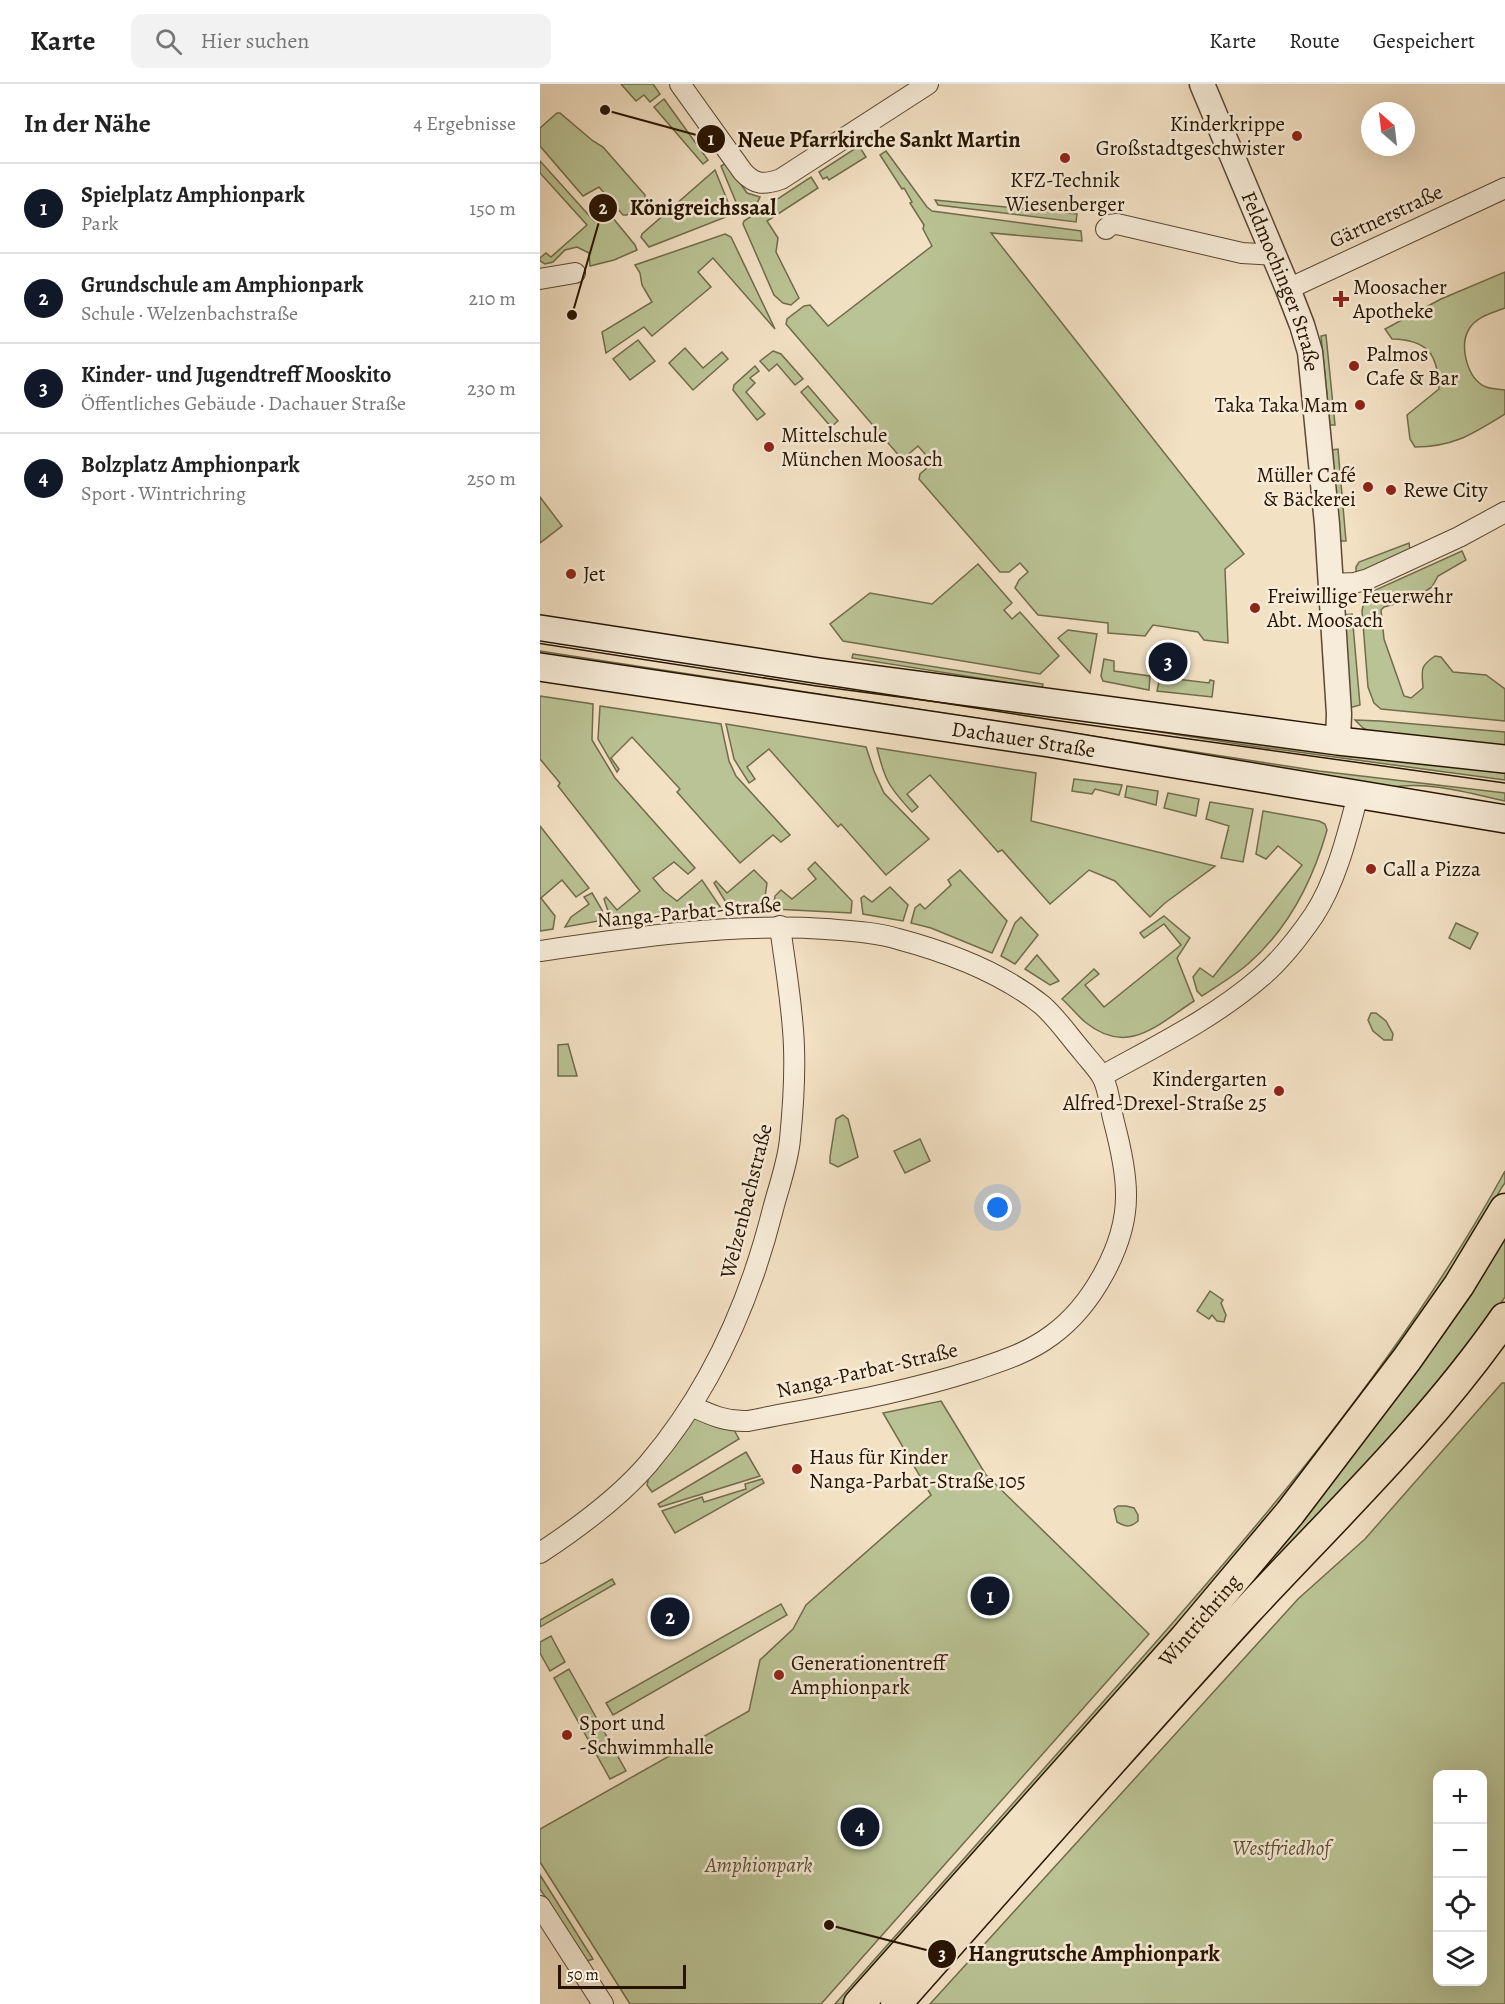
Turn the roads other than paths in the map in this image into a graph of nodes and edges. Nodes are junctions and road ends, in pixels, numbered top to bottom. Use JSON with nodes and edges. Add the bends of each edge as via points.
{"nodes":[{"id":1,"x":680,"y":84,"type":"edge"},
{"id":2,"x":1202,"y":84,"type":"edge"},
{"id":3,"x":915,"y":87,"type":"edge"},
{"id":4,"x":1505,"y":188,"type":"edge"},
{"id":5,"x":1106,"y":230,"type":"dead end"},
{"id":6,"x":1275,"y":255,"type":"junction"},
{"id":7,"x":576,"y":273,"type":"dead end"},
{"id":8,"x":540,"y":279,"type":"edge"},
{"id":9,"x":1288,"y":289,"type":"junction"},
{"id":10,"x":1505,"y":512,"type":"edge"},
{"id":11,"x":1330,"y":584,"type":"junction"},
{"id":12,"x":540,"y":629,"type":"edge"},
{"id":13,"x":540,"y":667,"type":"edge"},
{"id":14,"x":1338,"y":741,"type":"junction"},
{"id":15,"x":1505,"y":759,"type":"edge"},
{"id":16,"x":1358,"y":795,"type":"junction"},
{"id":17,"x":1505,"y":819,"type":"edge"},
{"id":18,"x":780,"y":926,"type":"junction"},
{"id":19,"x":540,"y":951,"type":"edge"},
{"id":20,"x":1102,"y":1076,"type":"junction"},
{"id":21,"x":1505,"y":1209,"type":"edge"},
{"id":22,"x":1505,"y":1318,"type":"edge"},
{"id":23,"x":691,"y":1406,"type":"junction"},
{"id":24,"x":540,"y":1553,"type":"edge"},
{"id":25,"x":540,"y":1906,"type":"edge"},
{"id":26,"x":603,"y":2004,"type":"edge"},
{"id":27,"x":859,"y":2004,"type":"edge"},
{"id":28,"x":896,"y":2004,"type":"edge"}],
"edges":[{"from":1,"to":3,"type":"street","via":[[743,172],[753,182],[766,184],[781,179]]},
{"from":2,"to":6,"type":"street","name":"Feldmochinger Straße"},
{"from":4,"to":9,"type":"street","name":"Gärtnerstraße"},
{"from":5,"to":6,"type":"street","via":[[1117,224],[1242,253]]},
{"from":6,"to":9,"type":"street","name":"Feldmochinger Straße"},
{"from":7,"to":8,"type":"street"},
{"from":9,"to":11,"type":"street","name":"Feldmochinger Straße","via":[[1310,352]]},
{"from":10,"to":11,"type":"street","via":[[1368,579],[1354,584]]},
{"from":11,"to":14,"type":"street","name":"Feldmochinger Straße"},
{"from":12,"to":14,"type":"main road","name":"Dachauer Straße","via":[[819,672]]},
{"from":13,"to":16,"type":"main road","name":"Dachauer Straße","via":[[1043,742]]},
{"from":14,"to":15,"type":"main road","name":"Dachauer Straße"},
{"from":16,"to":17,"type":"main road","name":"Dachauer Straße"},
{"from":16,"to":20,"type":"street","via":[[1329,886],[1291,945],[1231,1001]]},
{"from":18,"to":19,"type":"street","name":"Nanga-Parbat-Straße","via":[[741,927]]},
{"from":18,"to":20,"type":"street","name":"Nanga-Parbat-Straße","via":[[897,938],[990,973],[1044,1007]]},
{"from":18,"to":23,"type":"street","name":"Welzenbachstraße","via":[[794,1047],[790,1141],[762,1255],[749,1290],[722,1352]]},
{"from":20,"to":23,"type":"street","name":"Nanga-Parbat-Straße","via":[[1121,1148],[1127,1196],[1119,1236],[1105,1272],[1083,1308],[1053,1335],[1017,1356],[950,1378],[748,1421],[731,1422]]},
{"from":21,"to":27,"type":"main road","name":"Wintrichring","via":[[1459,1285],[1407,1359],[1290,1513],[1185,1638]]},
{"from":22,"to":28,"type":"main road","name":"Wintrichring","via":[[1478,1358],[1405,1444],[1205,1657]]},
{"from":23,"to":24,"type":"street","name":"Welzenbachstraße","via":[[648,1464],[616,1496]]},
{"from":25,"to":26,"type":"street"}]}
